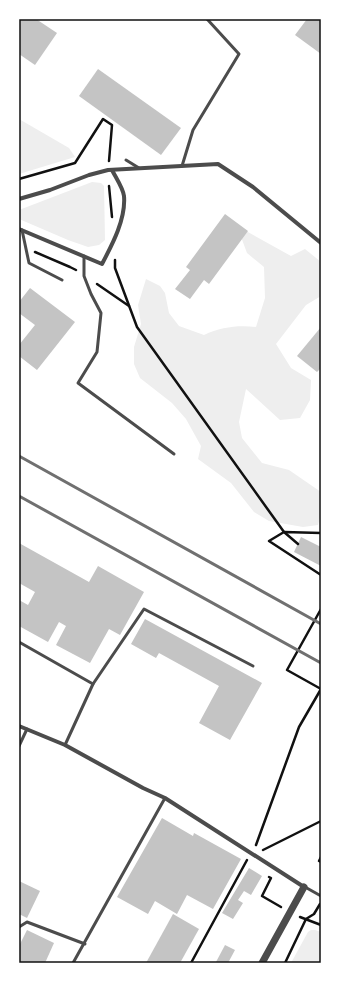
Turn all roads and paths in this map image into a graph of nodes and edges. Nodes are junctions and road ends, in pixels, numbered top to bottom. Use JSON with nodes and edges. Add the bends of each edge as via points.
{"nodes":[{"id":1,"x":207,"y":19,"type":"edge"},
{"id":2,"x":110,"y":119,"type":"dead end"},
{"id":3,"x":108,"y":122,"type":"junction"},
{"id":4,"x":126,"y":160,"type":"dead end"},
{"id":5,"x":182,"y":166,"type":"junction"},
{"id":6,"x":139,"y":168,"type":"junction"},
{"id":7,"x":110,"y":170,"type":"junction"},
{"id":8,"x":19,"y":179,"type":"edge"},
{"id":9,"x":19,"y":199,"type":"edge"},
{"id":10,"x":112,"y":218,"type":"dead end"},
{"id":11,"x":21,"y":229,"type":"edge"},
{"id":12,"x":113,"y":242,"type":"junction"},
{"id":13,"x":321,"y":243,"type":"edge"},
{"id":14,"x":84,"y":256,"type":"junction"},
{"id":15,"x":62,"y":280,"type":"dead end"},
{"id":16,"x":174,"y":454,"type":"dead end"},
{"id":17,"x":284,"y":532,"type":"junction"},
{"id":18,"x":321,"y":533,"type":"edge"},
{"id":19,"x":298,"y":544,"type":"dead end"},
{"id":20,"x":321,"y":575,"type":"edge"},
{"id":21,"x":321,"y":609,"type":"edge"},
{"id":22,"x":19,"y":642,"type":"edge"},
{"id":23,"x":253,"y":666,"type":"dead end"},
{"id":24,"x":93,"y":684,"type":"junction"},
{"id":25,"x":19,"y":726,"type":"edge"},
{"id":26,"x":27,"y":729,"type":"junction"},
{"id":27,"x":64,"y":745,"type":"junction"},
{"id":28,"x":19,"y":746,"type":"edge"},
{"id":29,"x":165,"y":798,"type":"junction"},
{"id":30,"x":321,"y":820,"type":"edge"},
{"id":31,"x":252,"y":855,"type":"junction"},
{"id":32,"x":321,"y":857,"type":"edge"},
{"id":33,"x":245,"y":862,"type":"junction"},
{"id":34,"x":321,"y":862,"type":"edge"},
{"id":35,"x":252,"y":866,"type":"dead end"},
{"id":36,"x":265,"y":874,"type":"dead end"},
{"id":37,"x":304,"y":887,"type":"junction"},
{"id":38,"x":321,"y":896,"type":"edge"},
{"id":39,"x":321,"y":903,"type":"edge"},
{"id":40,"x":291,"y":912,"type":"junction"},
{"id":41,"x":306,"y":919,"type":"junction"},
{"id":42,"x":321,"y":925,"type":"edge"},
{"id":43,"x":19,"y":928,"type":"edge"},
{"id":44,"x":84,"y":944,"type":"junction"},
{"id":45,"x":74,"y":963,"type":"edge"},
{"id":46,"x":191,"y":963,"type":"edge"},
{"id":47,"x":262,"y":963,"type":"edge"},
{"id":48,"x":285,"y":963,"type":"edge"}],
"edges":[{"from":1,"to":5,"type":"lane","via":[[239,54],[193,130]]},
{"from":2,"to":3,"type":"path"},
{"from":3,"to":7,"type":"path","via":[[112,125]]},
{"from":3,"to":8,"type":"path","via":[[103,119],[75,163]]},
{"from":4,"to":6,"type":"lane"},
{"from":5,"to":6,"type":"street"},
{"from":5,"to":13,"type":"street","via":[[218,164],[253,187]]},
{"from":6,"to":7,"type":"street"},
{"from":7,"to":9,"type":"street"},
{"from":7,"to":10,"type":"path"},
{"from":7,"to":12,"type":"street","via":[[124,195],[122,219]]},
{"from":11,"to":14,"type":"street"},
{"from":11,"to":15,"type":"lane","via":[[29,263]]},
{"from":12,"to":14,"type":"street","via":[[102,264]]},
{"from":12,"to":17,"type":"path","via":[[115,268],[137,327]]},
{"from":14,"to":16,"type":"lane","via":[[84,276],[100,313],[96,352],[78,384]]},
{"from":17,"to":18,"type":"path"},
{"from":17,"to":19,"type":"path"},
{"from":17,"to":20,"type":"path","via":[[269,541]]},
{"from":21,"to":31,"type":"path","via":[[287,670],[321,688],[299,727]]},
{"from":22,"to":24,"type":"lane"},
{"from":23,"to":24,"type":"lane","via":[[144,609]]},
{"from":24,"to":27,"type":"lane"},
{"from":25,"to":26,"type":"street"},
{"from":26,"to":27,"type":"street"},
{"from":26,"to":28,"type":"lane"},
{"from":27,"to":29,"type":"street"},
{"from":29,"to":31,"type":"street"},
{"from":29,"to":44,"type":"lane"},
{"from":30,"to":31,"type":"path"},
{"from":31,"to":33,"type":"path"},
{"from":31,"to":37,"type":"street"},
{"from":32,"to":34,"type":"path"},
{"from":33,"to":35,"type":"path"},
{"from":33,"to":46,"type":"path"},
{"from":36,"to":40,"type":"path","via":[[271,878],[262,896]]},
{"from":37,"to":38,"type":"lane"},
{"from":37,"to":40,"type":"street"},
{"from":39,"to":41,"type":"path","via":[[314,914]]},
{"from":40,"to":41,"type":"path"},
{"from":40,"to":47,"type":"street"},
{"from":41,"to":42,"type":"path"},
{"from":41,"to":48,"type":"path"},
{"from":43,"to":44,"type":"lane","via":[[27,922]]},
{"from":44,"to":45,"type":"lane"}]}
